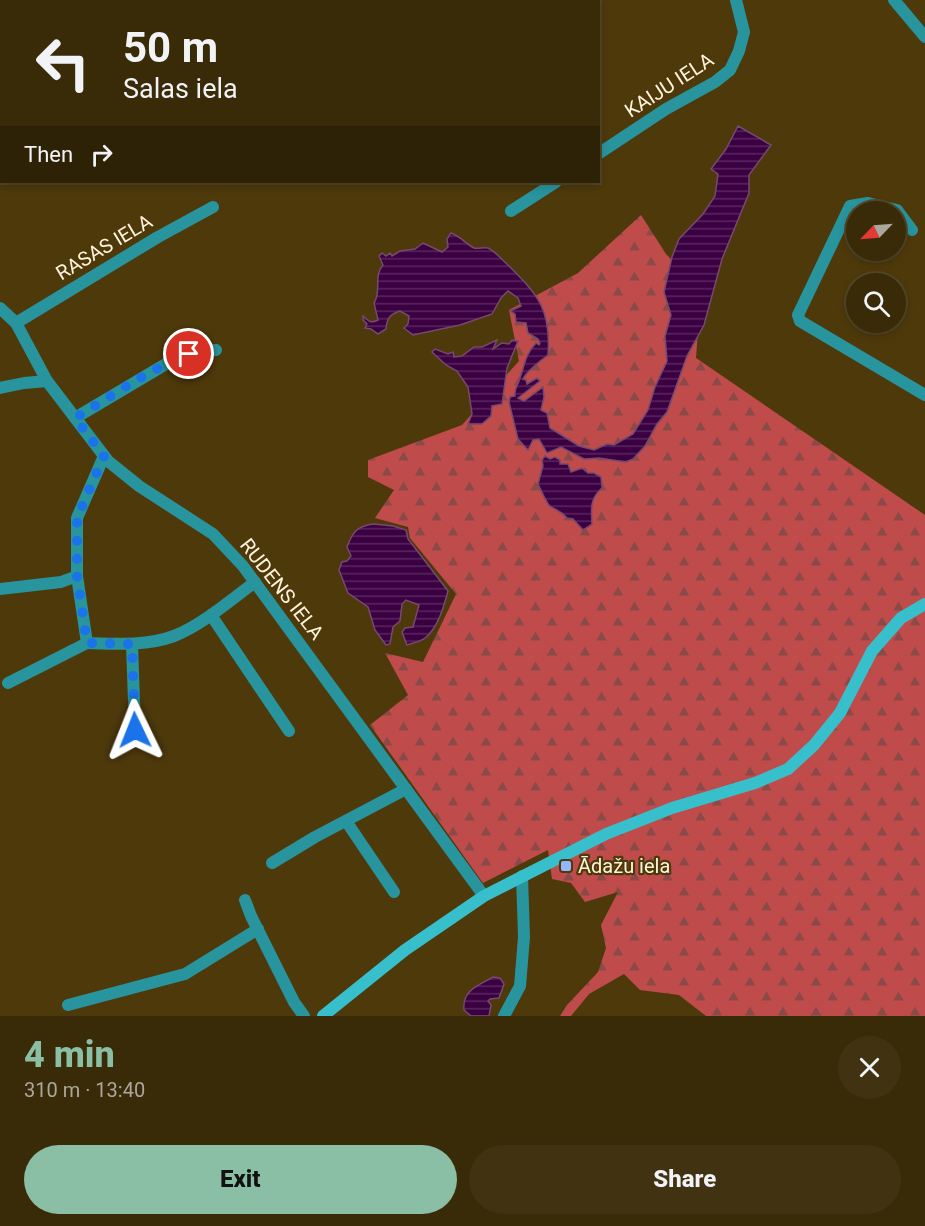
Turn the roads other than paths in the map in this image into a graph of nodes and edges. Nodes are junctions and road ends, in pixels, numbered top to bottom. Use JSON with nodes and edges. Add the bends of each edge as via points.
{"nodes":[{"id":1,"x":736,"y":0,"type":"edge"},
{"id":2,"x":894,"y":0,"type":"edge"},
{"id":3,"x":925,"y":38,"type":"edge"},
{"id":4,"x":600,"y":153,"type":"edge"},
{"id":5,"x":554,"y":183,"type":"edge"},
{"id":6,"x":213,"y":207,"type":"dead end"},
{"id":7,"x":511,"y":211,"type":"dead end"},
{"id":8,"x":912,"y":230,"type":"dead end"},
{"id":9,"x":0,"y":308,"type":"edge"},
{"id":10,"x":16,"y":323,"type":"junction"},
{"id":11,"x":216,"y":350,"type":"dead end"},
{"id":12,"x":46,"y":381,"type":"junction"},
{"id":13,"x":0,"y":388,"type":"edge"},
{"id":14,"x":925,"y":395,"type":"edge"},
{"id":15,"x":75,"y":418,"type":"junction"},
{"id":16,"x":104,"y":456,"type":"junction"},
{"id":17,"x":77,"y":576,"type":"junction"},
{"id":18,"x":255,"y":582,"type":"junction"},
{"id":19,"x":0,"y":589,"type":"edge"},
{"id":20,"x":925,"y":604,"type":"edge"},
{"id":21,"x":211,"y":615,"type":"junction"},
{"id":22,"x":87,"y":643,"type":"junction"},
{"id":23,"x":132,"y":644,"type":"junction"},
{"id":24,"x":8,"y":683,"type":"dead end"},
{"id":25,"x":135,"y":730,"type":"dead end"},
{"id":26,"x":289,"y":730,"type":"dead end"},
{"id":27,"x":406,"y":789,"type":"junction"},
{"id":28,"x":345,"y":821,"type":"junction"},
{"id":29,"x":272,"y":863,"type":"dead end"},
{"id":30,"x":522,"y":876,"type":"junction"},
{"id":31,"x":394,"y":892,"type":"dead end"},
{"id":32,"x":484,"y":896,"type":"junction"},
{"id":33,"x":245,"y":900,"type":"dead end"},
{"id":34,"x":258,"y":929,"type":"junction"},
{"id":35,"x":68,"y":1005,"type":"dead end"},
{"id":36,"x":304,"y":1016,"type":"edge"},
{"id":37,"x":323,"y":1016,"type":"edge"},
{"id":38,"x":504,"y":1016,"type":"edge"}],
"edges":[{"from":1,"to":4,"type":"street","name":"KAIJU IELA","via":[[744,32],[730,70]]},
{"from":2,"to":3,"type":"street"},
{"from":5,"to":7,"type":"street"},
{"from":6,"to":10,"type":"street","name":"RASAS IELA"},
{"from":8,"to":14,"type":"street","via":[[897,210],[868,203],[850,206],[798,315],[800,321]]},
{"from":9,"to":10,"type":"street","name":"RUDENS IELA"},
{"from":10,"to":12,"type":"street","name":"RUDENS IELA"},
{"from":11,"to":15,"type":"street","via":[[171,361]]},
{"from":12,"to":13,"type":"street"},
{"from":12,"to":15,"type":"street","name":"RUDENS IELA"},
{"from":15,"to":16,"type":"street","name":"RUDENS IELA"},
{"from":16,"to":17,"type":"street","via":[[77,518]]},
{"from":16,"to":18,"type":"street","name":"RUDENS IELA","via":[[139,486],[213,534]]},
{"from":17,"to":19,"type":"street","via":[[61,582]]},
{"from":17,"to":22,"type":"street"},
{"from":18,"to":21,"type":"street"},
{"from":18,"to":27,"type":"street","name":"RUDENS IELA"},
{"from":20,"to":30,"type":"street","via":[[901,618],[872,651],[840,713],[788,769],[606,834]]},
{"from":21,"to":23,"type":"street","via":[[174,636]]},
{"from":21,"to":26,"type":"street"},
{"from":22,"to":23,"type":"street"},
{"from":22,"to":24,"type":"street"},
{"from":23,"to":25,"type":"street"},
{"from":27,"to":28,"type":"street"},
{"from":27,"to":32,"type":"street","name":"RUDENS IELA"},
{"from":28,"to":29,"type":"street"},
{"from":28,"to":31,"type":"street"},
{"from":30,"to":32,"type":"street"},
{"from":30,"to":38,"type":"street","via":[[524,937],[519,986]]},
{"from":32,"to":37,"type":"street","via":[[405,950]]},
{"from":33,"to":34,"type":"street"},
{"from":34,"to":35,"type":"street","via":[[185,974]]},
{"from":34,"to":36,"type":"street"}]}
